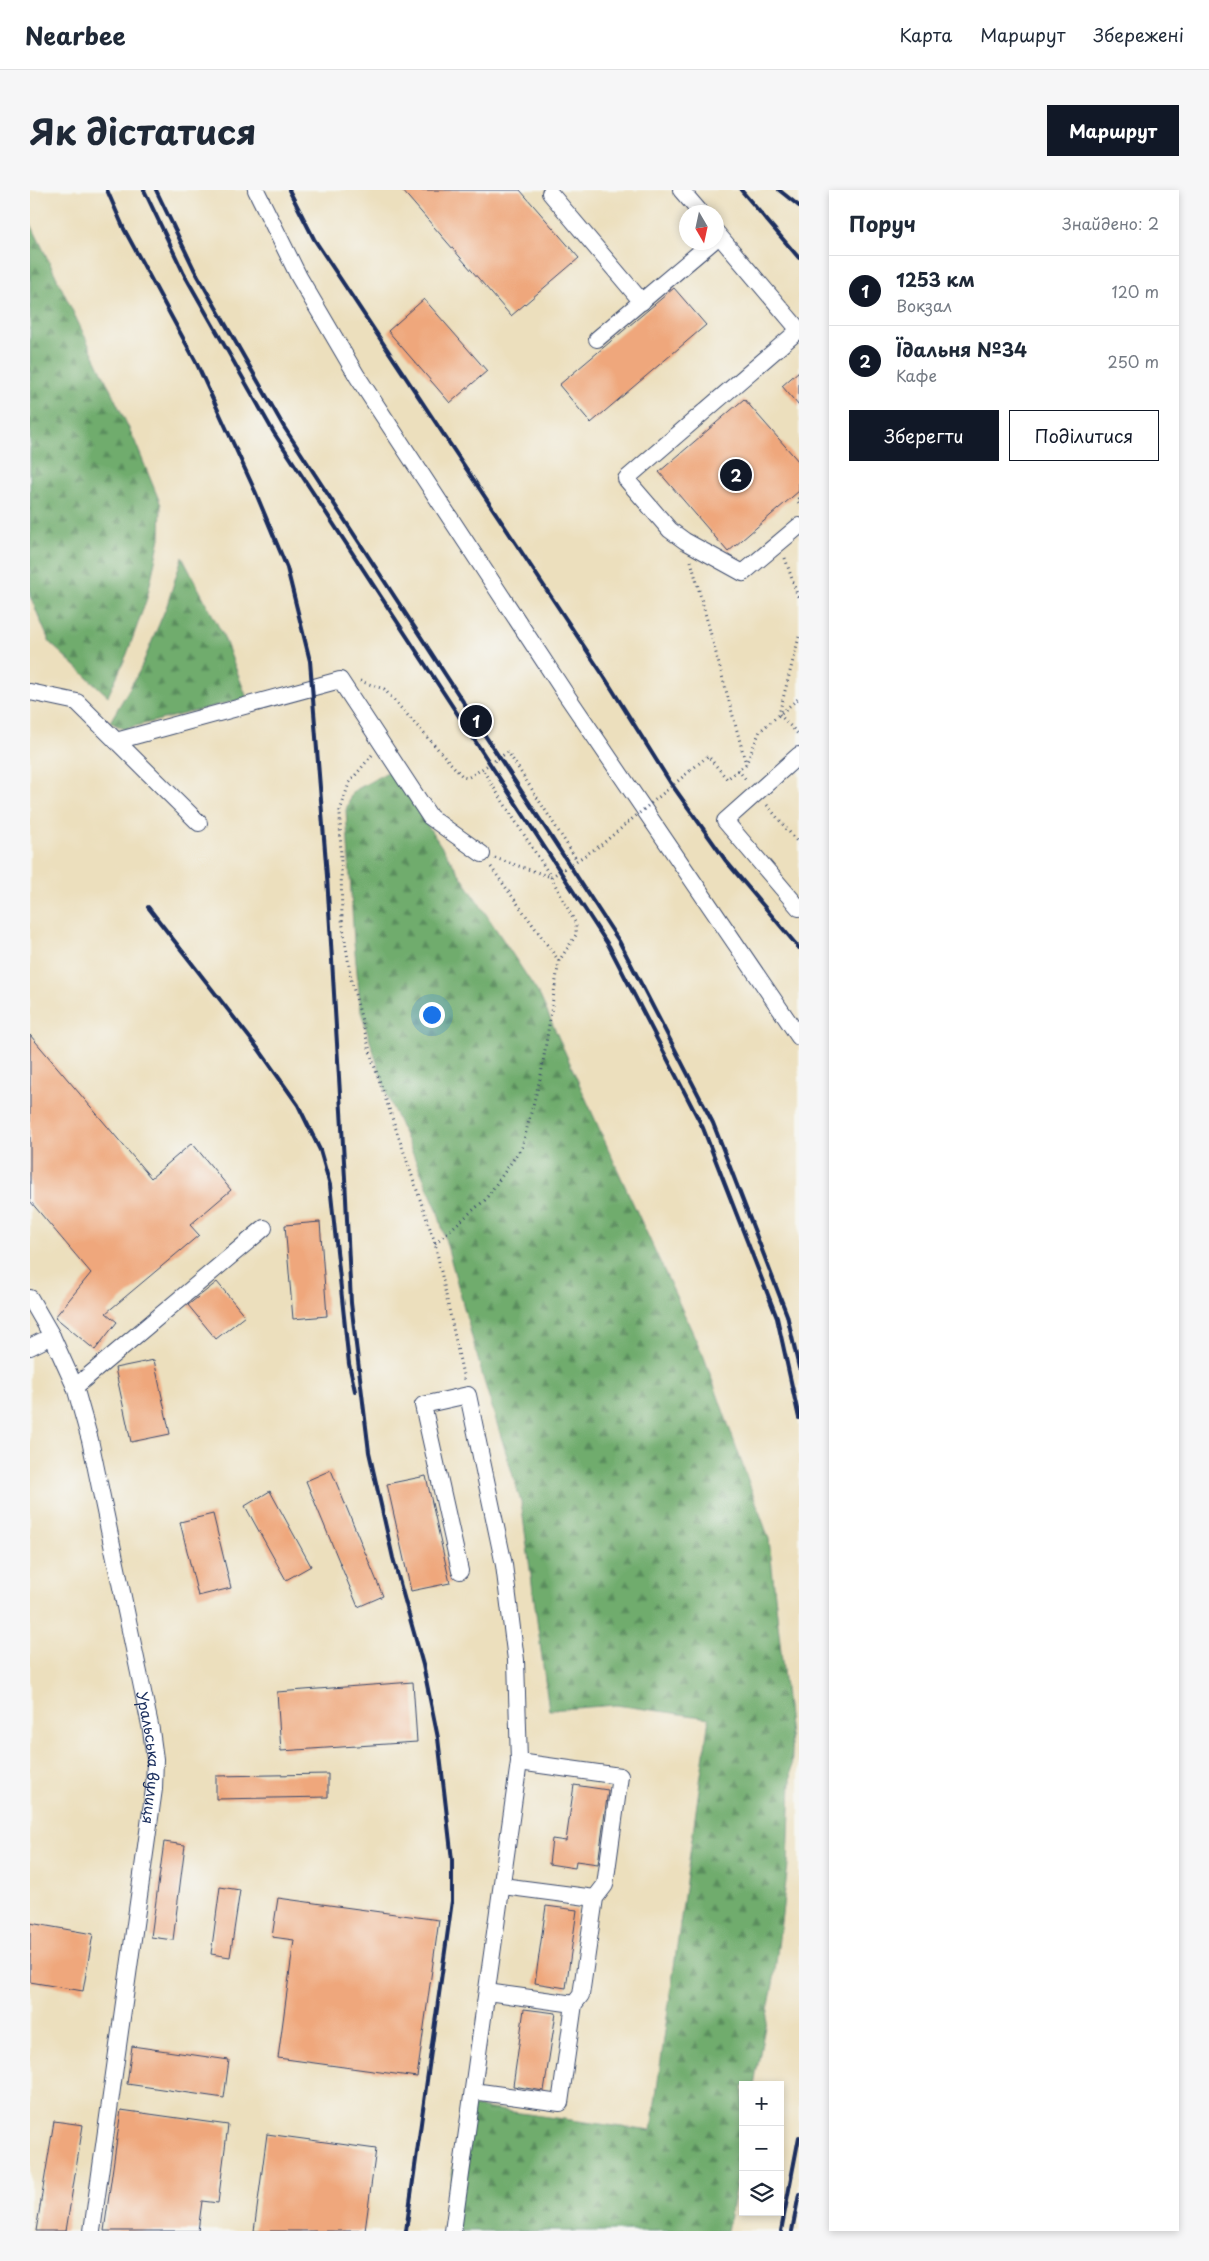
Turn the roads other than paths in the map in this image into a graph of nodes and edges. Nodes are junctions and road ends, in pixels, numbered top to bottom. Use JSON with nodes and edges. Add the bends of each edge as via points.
{"nodes":[{"id":1,"x":256,"y":190,"type":"edge"},
{"id":2,"x":681,"y":190,"type":"edge"},
{"id":3,"x":550,"y":193,"type":"dead end"},
{"id":4,"x":694,"y":205,"type":"edge"},
{"id":5,"x":724,"y":246,"type":"edge"},
{"id":6,"x":701,"y":250,"type":"edge"},
{"id":7,"x":642,"y":302,"type":"junction"},
{"id":8,"x":799,"y":330,"type":"edge"},
{"id":9,"x":597,"y":339,"type":"dead end"},
{"id":10,"x":799,"y":526,"type":"edge"},
{"id":11,"x":30,"y":692,"type":"edge"},
{"id":12,"x":116,"y":741,"type":"junction"},
{"id":13,"x":799,"y":755,"type":"edge"},
{"id":14,"x":199,"y":823,"type":"dead end"},
{"id":15,"x":482,"y":854,"type":"road end"},
{"id":16,"x":799,"y":908,"type":"edge"},
{"id":17,"x":799,"y":1037,"type":"edge"},
{"id":18,"x":264,"y":1228,"type":"dead end"},
{"id":19,"x":30,"y":1298,"type":"edge"},
{"id":20,"x":52,"y":1336,"type":"junction"},
{"id":21,"x":30,"y":1347,"type":"edge"},
{"id":22,"x":75,"y":1387,"type":"junction"},
{"id":23,"x":460,"y":1571,"type":"dead end"},
{"id":24,"x":520,"y":1762,"type":"junction"},
{"id":25,"x":502,"y":1886,"type":"junction"},
{"id":26,"x":595,"y":1898,"type":"junction"},
{"id":27,"x":487,"y":1992,"type":"junction"},
{"id":28,"x":574,"y":2004,"type":"junction"},
{"id":29,"x":473,"y":2091,"type":"junction"},
{"id":30,"x":92,"y":2231,"type":"edge"},
{"id":31,"x":453,"y":2231,"type":"edge"}],
"edges":[{"from":1,"to":17,"type":"street","via":[[298,277],[357,376],[565,694]]},
{"from":2,"to":4,"type":"street"},
{"from":3,"to":7,"type":"street"},
{"from":5,"to":8,"type":"street"},
{"from":6,"to":7,"type":"street"},
{"from":7,"to":9,"type":"street"},
{"from":8,"to":10,"type":"street","via":[[626,479],[670,530],[743,573]]},
{"from":11,"to":12,"type":"street","via":[[77,702]]},
{"from":12,"to":14,"type":"street"},
{"from":12,"to":15,"type":"street","via":[[340,680],[430,817]]},
{"from":13,"to":16,"type":"street","via":[[725,821]]},
{"from":18,"to":22,"type":"street"},
{"from":19,"to":20,"type":"street","name":"Уральська вулиця"},
{"from":20,"to":21,"type":"street"},
{"from":20,"to":22,"type":"street","name":"Уральська вулиця"},
{"from":22,"to":30,"type":"street","name":"Уральська вулиця","via":[[90,1440],[155,1759],[154,1789]]},
{"from":23,"to":24,"type":"street","via":[[423,1405],[468,1396],[504,1565],[516,1660]]},
{"from":24,"to":25,"type":"street"},
{"from":24,"to":26,"type":"street","via":[[620,1776],[605,1885]]},
{"from":25,"to":26,"type":"street"},
{"from":25,"to":27,"type":"street"},
{"from":26,"to":28,"type":"street","via":[[581,1995]]},
{"from":27,"to":28,"type":"street"},
{"from":27,"to":29,"type":"street"},
{"from":28,"to":29,"type":"street","via":[[560,2104]]},
{"from":29,"to":31,"type":"street"}]}
